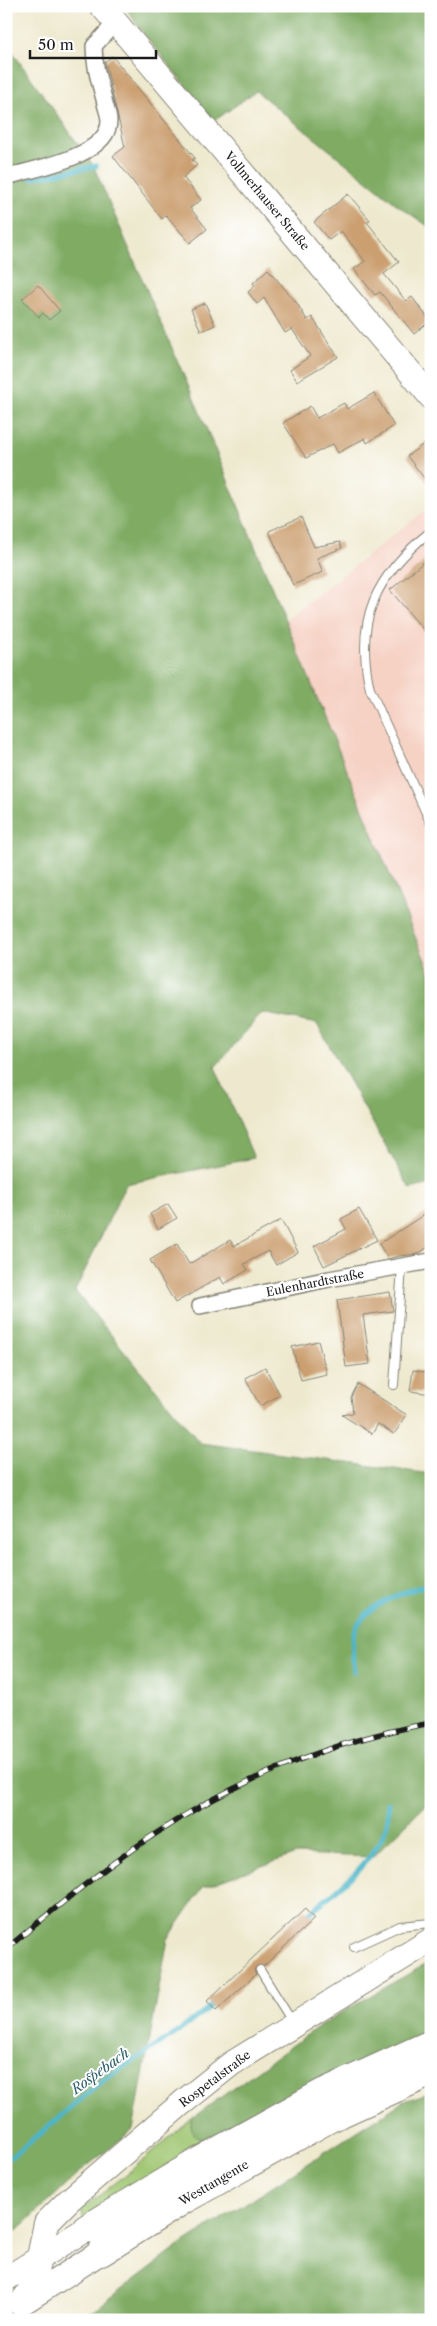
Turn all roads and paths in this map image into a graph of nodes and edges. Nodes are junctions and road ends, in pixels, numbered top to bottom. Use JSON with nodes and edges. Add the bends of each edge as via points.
{"nodes":[{"id":1,"x":109,"y":14,"type":"edge"},
{"id":2,"x":6,"y":177,"type":"edge"},
{"id":3,"x":431,"y":397,"type":"edge"},
{"id":4,"x":431,"y":531,"type":"edge"},
{"id":5,"x":431,"y":824,"type":"edge"},
{"id":6,"x":431,"y":1262,"type":"edge"},
{"id":7,"x":402,"y":1266,"type":"junction"},
{"id":8,"x":200,"y":1306,"type":"dead end"},
{"id":9,"x":394,"y":1384,"type":"dead end"},
{"id":10,"x":431,"y":1923,"type":"edge"},
{"id":11,"x":431,"y":1940,"type":"edge"},
{"id":12,"x":354,"y":1947,"type":"dead end"},
{"id":13,"x":260,"y":1970,"type":"dead end"},
{"id":14,"x":294,"y":2025,"type":"junction"},
{"id":15,"x":431,"y":2044,"type":"edge"},
{"id":16,"x":431,"y":2072,"type":"edge"},
{"id":17,"x":86,"y":2229,"type":"joint"},
{"id":18,"x":101,"y":2252,"type":"joint"},
{"id":19,"x":41,"y":2258,"type":"junction"},
{"id":20,"x":6,"y":2279,"type":"edge"},
{"id":21,"x":13,"y":2308,"type":"edge"}],
"edges":[{"from":1,"to":2,"type":"street","via":[[94,46],[94,63],[109,120],[107,131],[94,147],[74,157]]},
{"from":1,"to":3,"type":"main road","name":"Vollmerhauser Straße"},
{"from":4,"to":5,"type":"lane","via":[[394,564],[381,582],[367,623],[364,644],[370,689]]},
{"from":6,"to":7,"type":"street","name":"Eulenhardtstraße"},
{"from":7,"to":8,"type":"street","name":"Eulenhardtstraße"},
{"from":7,"to":9,"type":"lane"},
{"from":10,"to":12,"type":"lane","via":[[400,1926]]},
{"from":11,"to":14,"type":"main road","name":"Rospetalstraße"},
{"from":13,"to":14,"type":"lane"},
{"from":14,"to":19,"type":"main road","name":"Rospetalstraße","via":[[224,2070],[68,2201],[46,2223]]},
{"from":15,"to":17,"type":"highway","name":"Westtangente","via":[[323,2093]]},
{"from":16,"to":18,"type":"highway","name":"Westtangente","via":[[330,2118],[184,2200]]},
{"from":17,"to":19,"type":"main road","name":"Westtangente"},
{"from":18,"to":21,"type":"main road","name":"Westtangente"},
{"from":19,"to":20,"type":"main road","name":"Westtangente"},
{"from":19,"to":21,"type":"main road","name":"Rospetalstraße","via":[[33,2287]]}]}
